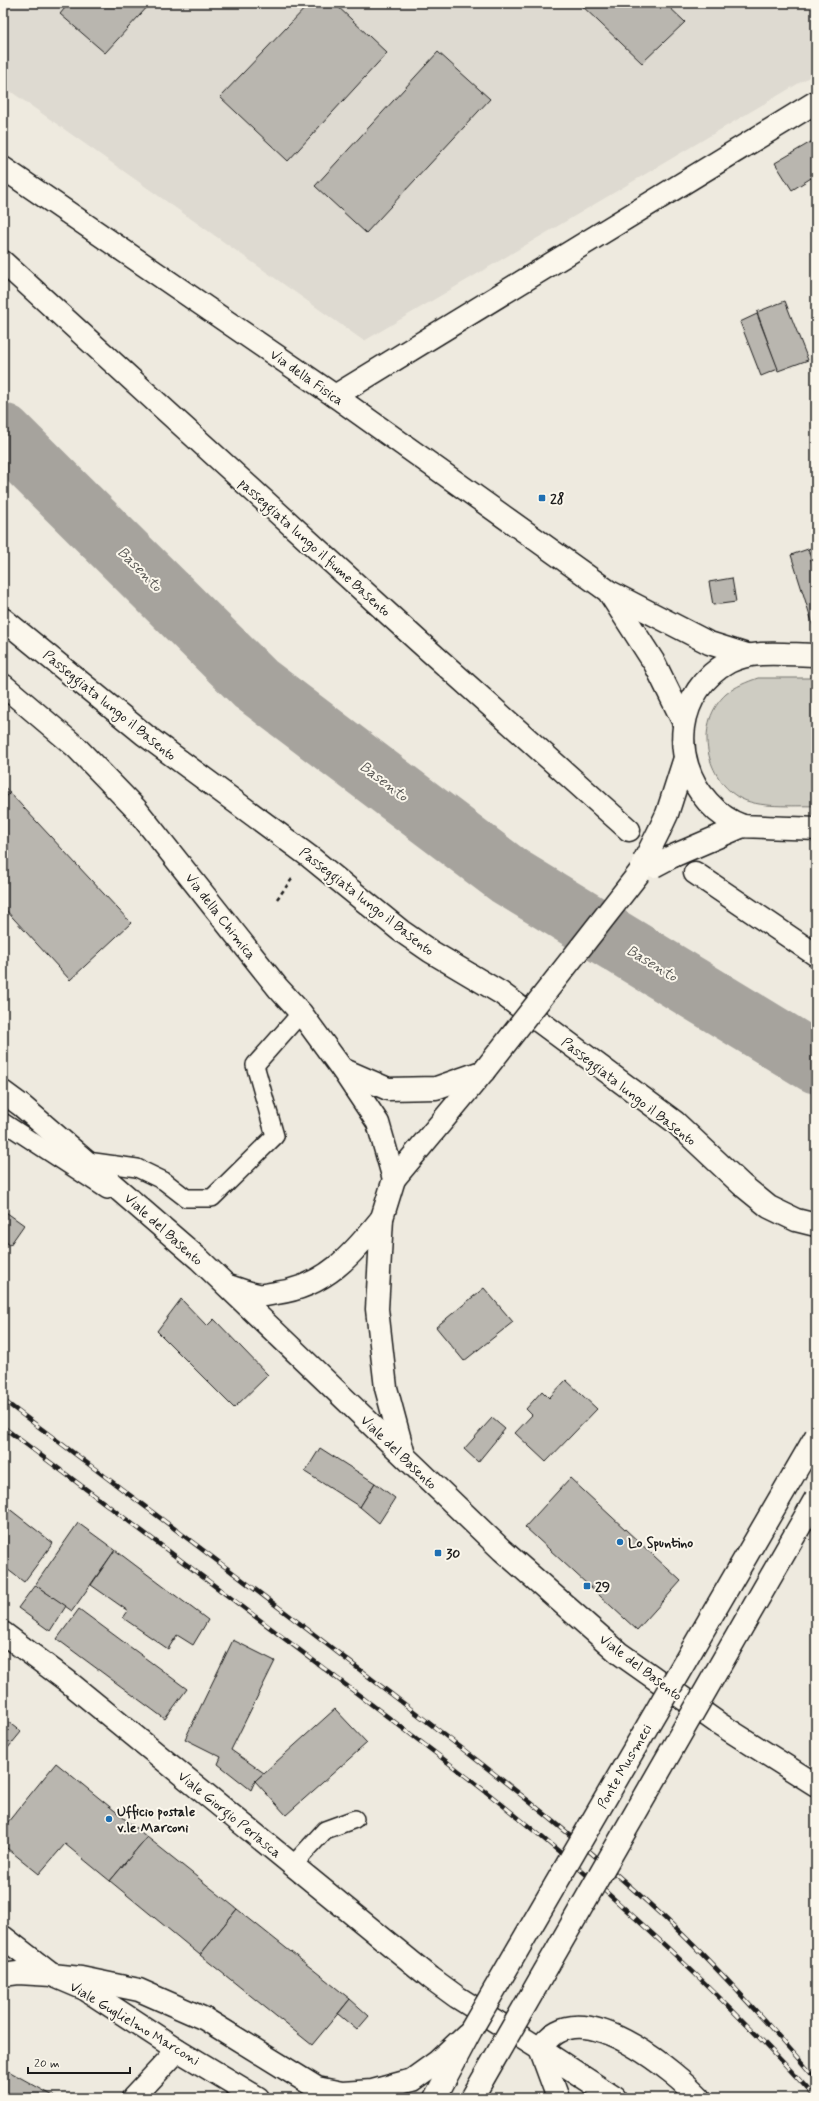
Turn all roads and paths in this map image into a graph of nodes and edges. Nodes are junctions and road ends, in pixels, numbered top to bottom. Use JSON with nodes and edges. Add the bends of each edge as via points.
{"nodes":[{"id":1,"x":816,"y":102,"type":"edge"},
{"id":2,"x":3,"y":168,"type":"edge"},
{"id":3,"x":3,"y":262,"type":"edge"},
{"id":4,"x":335,"y":396,"type":"junction"},
{"id":5,"x":608,"y":591,"type":"junction"},
{"id":6,"x":3,"y":619,"type":"edge"},
{"id":7,"x":747,"y":655,"type":"junction"},
{"id":8,"x":816,"y":655,"type":"edge"},
{"id":9,"x":3,"y":686,"type":"edge"},
{"id":10,"x":684,"y":723,"type":"junction"},
{"id":11,"x":684,"y":761,"type":"junction"},
{"id":12,"x":743,"y":826,"type":"junction"},
{"id":13,"x":816,"y":829,"type":"edge"},
{"id":14,"x":629,"y":830,"type":"dead end"},
{"id":15,"x":695,"y":873,"type":"dead end"},
{"id":16,"x":639,"y":874,"type":"junction"},
{"id":17,"x":816,"y":955,"type":"edge"},
{"id":18,"x":301,"y":1013,"type":"junction"},
{"id":19,"x":342,"y":1069,"type":"junction"},
{"id":20,"x":484,"y":1072,"type":"junction"},
{"id":21,"x":3,"y":1092,"type":"edge"},
{"id":22,"x":3,"y":1122,"type":"edge"},
{"id":23,"x":87,"y":1161,"type":"junction"},
{"id":24,"x":394,"y":1179,"type":"junction"},
{"id":25,"x":382,"y":1218,"type":"junction"},
{"id":26,"x":816,"y":1224,"type":"edge"},
{"id":27,"x":164,"y":1227,"type":"junction"},
{"id":28,"x":225,"y":1285,"type":"junction"},
{"id":29,"x":816,"y":1436,"type":"edge"},
{"id":30,"x":404,"y":1457,"type":"junction"},
{"id":31,"x":816,"y":1498,"type":"edge"},
{"id":32,"x":3,"y":1632,"type":"edge"},
{"id":33,"x":816,"y":1786,"type":"edge"},
{"id":34,"x":355,"y":1819,"type":"dead end"},
{"id":35,"x":293,"y":1865,"type":"junction"},
{"id":36,"x":3,"y":1937,"type":"edge"},
{"id":37,"x":3,"y":1975,"type":"edge"},
{"id":38,"x":52,"y":1976,"type":"junction"},
{"id":39,"x":471,"y":2030,"type":"junction"},
{"id":40,"x":540,"y":2049,"type":"junction"},
{"id":41,"x":178,"y":2050,"type":"junction"},
{"id":42,"x":133,"y":2098,"type":"edge"},
{"id":43,"x":258,"y":2098,"type":"edge"},
{"id":44,"x":435,"y":2098,"type":"edge"},
{"id":45,"x":472,"y":2098,"type":"edge"},
{"id":46,"x":558,"y":2098,"type":"edge"},
{"id":47,"x":615,"y":2098,"type":"edge"},
{"id":48,"x":700,"y":2098,"type":"edge"}],
"edges":[{"from":1,"to":4,"type":"street"},
{"from":2,"to":4,"type":"street","name":"Via della Fisica"},
{"from":3,"to":14,"type":"street","name":"passeggiata lungo il fiume Basento","via":[[411,635]]},
{"from":4,"to":5,"type":"street","name":"Via della Fisica"},
{"from":5,"to":7,"type":"street","via":[[709,643]]},
{"from":5,"to":10,"type":"street","via":[[655,664]]},
{"from":6,"to":26,"type":"street","name":"Passeggiata lungo il Basento","via":[[145,735],[310,857],[401,931],[501,992],[675,1122],[769,1207],[796,1220]]},
{"from":7,"to":8,"type":"street"},
{"from":7,"to":10,"type":"street","via":[[729,662],[713,673],[700,687],[690,704]]},
{"from":9,"to":18,"type":"street","name":"Via della Chimica","via":[[76,747],[136,809],[278,988]]},
{"from":10,"to":11,"type":"street"},
{"from":11,"to":12,"type":"street","via":[[691,778],[708,803],[727,818]]},
{"from":11,"to":16,"type":"street","bridge":true,"via":[[667,814]]},
{"from":12,"to":13,"type":"street"},
{"from":12,"to":16,"type":"street","bridge":true,"via":[[715,836]]},
{"from":15,"to":17,"type":"street"},
{"from":16,"to":20,"type":"street","bridge":true},
{"from":18,"to":19,"type":"street","name":"Via della Chimica"},
{"from":18,"to":23,"type":"lane","via":[[255,1065],[275,1136],[212,1198],[186,1198],[164,1181],[137,1168]]},
{"from":19,"to":20,"type":"street","via":[[388,1089],[436,1088]]},
{"from":19,"to":24,"type":"street","name":"Via della Chimica","via":[[378,1123]]},
{"from":20,"to":24,"type":"street"},
{"from":21,"to":23,"type":"street","name":"Viale del Basento"},
{"from":22,"to":27,"type":"lane"},
{"from":23,"to":27,"type":"street","name":"Viale del Basento"},
{"from":24,"to":25,"type":"street"},
{"from":25,"to":28,"type":"street","via":[[360,1246],[340,1265],[316,1280],[290,1291],[259,1295]]},
{"from":25,"to":30,"type":"street","via":[[377,1309],[381,1354],[386,1388]]},
{"from":27,"to":28,"type":"street","name":"Viale del Basento"},
{"from":28,"to":30,"type":"street","name":"Viale del Basento"},
{"from":29,"to":39,"type":"street","name":"Ponte Musmeci","bridge":true},
{"from":30,"to":33,"type":"street","name":"Viale del Basento","via":[[502,1550],[619,1653],[718,1723]]},
{"from":31,"to":45,"type":"street","bridge":true},
{"from":32,"to":35,"type":"street","name":"Viale Giorgio Perlasca","via":[[66,1680]]},
{"from":34,"to":35,"type":"lane","via":[[325,1830]]},
{"from":35,"to":40,"type":"street","name":"Viale Giorgio Perlasca","via":[[431,1978]]},
{"from":36,"to":38,"type":"street"},
{"from":37,"to":38,"type":"street","name":"Viale Guglielmo Marconi","via":[[18,1973]]},
{"from":38,"to":39,"type":"street","via":[[81,1978],[139,1990],[205,2019],[317,2088],[342,2093],[372,2091],[412,2080],[437,2062]]},
{"from":38,"to":41,"type":"street","name":"Viale Guglielmo Marconi","via":[[84,1989]]},
{"from":39,"to":44,"type":"street","name":"Ponte Musmeci"},
{"from":40,"to":46,"type":"street"},
{"from":40,"to":47,"type":"street"},
{"from":40,"to":48,"type":"street","via":[[548,2038],[558,2031],[568,2028],[596,2029],[624,2041],[665,2065]]},
{"from":41,"to":42,"type":"street"},
{"from":41,"to":43,"type":"street","name":"Viale Guglielmo Marconi"}]}
